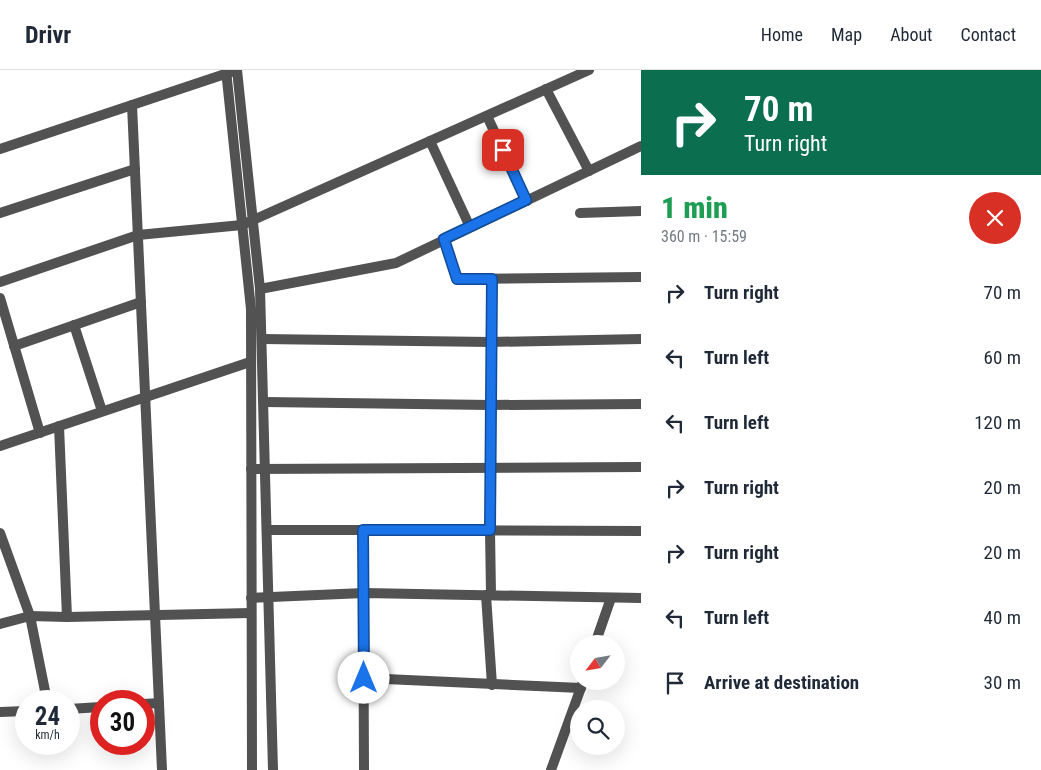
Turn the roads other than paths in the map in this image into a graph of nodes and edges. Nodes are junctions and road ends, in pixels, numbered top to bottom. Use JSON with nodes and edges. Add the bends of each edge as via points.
{"nodes":[{"id":1,"x":589,"y":70,"type":"edge"},
{"id":2,"x":231,"y":71,"type":"edge"},
{"id":3,"x":546,"y":89,"type":"junction"},
{"id":4,"x":132,"y":105,"type":"junction"},
{"id":5,"x":487,"y":116,"type":"junction"},
{"id":6,"x":430,"y":141,"type":"junction"},
{"id":7,"x":641,"y":146,"type":"edge"},
{"id":8,"x":0,"y":149,"type":"edge"},
{"id":9,"x":135,"y":169,"type":"junction"},
{"id":10,"x":589,"y":171,"type":"junction"},
{"id":11,"x":526,"y":200,"type":"junction"},
{"id":12,"x":641,"y":211,"type":"edge"},
{"id":13,"x":0,"y":213,"type":"edge"},
{"id":14,"x":580,"y":213,"type":"dead end"},
{"id":15,"x":252,"y":221,"type":"junction"},
{"id":16,"x":242,"y":225,"type":"junction"},
{"id":17,"x":470,"y":227,"type":"junction"},
{"id":18,"x":138,"y":235,"type":"junction"},
{"id":19,"x":444,"y":239,"type":"junction"},
{"id":20,"x":641,"y":277,"type":"edge"},
{"id":21,"x":492,"y":279,"type":"junction"},
{"id":22,"x":0,"y":282,"type":"edge"},
{"id":23,"x":260,"y":289,"type":"junction"},
{"id":24,"x":0,"y":298,"type":"edge"},
{"id":25,"x":141,"y":302,"type":"junction"},
{"id":26,"x":74,"y":325,"type":"junction"},
{"id":27,"x":262,"y":339,"type":"junction"},
{"id":28,"x":641,"y":339,"type":"edge"},
{"id":29,"x":491,"y":342,"type":"junction"},
{"id":30,"x":14,"y":346,"type":"junction"},
{"id":31,"x":250,"y":362,"type":"junction"},
{"id":32,"x":145,"y":397,"type":"junction"},
{"id":33,"x":265,"y":402,"type":"junction"},
{"id":34,"x":641,"y":404,"type":"edge"},
{"id":35,"x":491,"y":405,"type":"junction"},
{"id":36,"x":102,"y":411,"type":"junction"},
{"id":37,"x":59,"y":426,"type":"junction"},
{"id":38,"x":40,"y":433,"type":"junction"},
{"id":39,"x":0,"y":446,"type":"edge"},
{"id":40,"x":490,"y":467,"type":"junction"},
{"id":41,"x":641,"y":467,"type":"edge"},
{"id":42,"x":264,"y":468,"type":"junction"},
{"id":43,"x":251,"y":469,"type":"junction"},
{"id":44,"x":267,"y":530,"type":"junction"},
{"id":45,"x":363,"y":530,"type":"junction"},
{"id":46,"x":490,"y":530,"type":"junction"},
{"id":47,"x":641,"y":531,"type":"edge"},
{"id":48,"x":0,"y":533,"type":"edge"},
{"id":49,"x":364,"y":593,"type":"junction"},
{"id":50,"x":489,"y":595,"type":"junction"},
{"id":51,"x":269,"y":597,"type":"junction"},
{"id":52,"x":251,"y":598,"type":"junction"},
{"id":53,"x":610,"y":598,"type":"junction"},
{"id":54,"x":641,"y":598,"type":"edge"},
{"id":55,"x":251,"y":613,"type":"junction"},
{"id":56,"x":155,"y":615,"type":"junction"},
{"id":57,"x":30,"y":616,"type":"junction"},
{"id":58,"x":67,"y":617,"type":"junction"},
{"id":59,"x":0,"y":624,"type":"edge"},
{"id":60,"x":598,"y":635,"type":"edge"},
{"id":61,"x":364,"y":678,"type":"junction"},
{"id":62,"x":570,"y":684,"type":"edge"},
{"id":63,"x":492,"y":685,"type":"junction"},
{"id":64,"x":45,"y":690,"type":"edge"},
{"id":65,"x":580,"y":690,"type":"edge"},
{"id":66,"x":155,"y":703,"type":"edge"},
{"id":67,"x":159,"y":703,"type":"junction"},
{"id":68,"x":15,"y":711,"type":"edge"},
{"id":69,"x":0,"y":712,"type":"edge"},
{"id":70,"x":162,"y":770,"type":"edge"},
{"id":71,"x":252,"y":770,"type":"edge"},
{"id":72,"x":273,"y":770,"type":"edge"},
{"id":73,"x":364,"y":770,"type":"edge"},
{"id":74,"x":551,"y":770,"type":"edge"}],
"edges":[{"from":1,"to":3,"type":"street"},
{"from":2,"to":4,"type":"street"},
{"from":2,"to":15,"type":"street"},
{"from":2,"to":16,"type":"street"},
{"from":3,"to":5,"type":"street"},
{"from":3,"to":10,"type":"street"},
{"from":4,"to":8,"type":"street"},
{"from":4,"to":9,"type":"street"},
{"from":5,"to":6,"type":"street"},
{"from":5,"to":11,"type":"street"},
{"from":6,"to":15,"type":"street"},
{"from":6,"to":17,"type":"street"},
{"from":7,"to":10,"type":"street"},
{"from":9,"to":13,"type":"street"},
{"from":9,"to":18,"type":"street"},
{"from":10,"to":11,"type":"street"},
{"from":11,"to":17,"type":"street"},
{"from":12,"to":14,"type":"street"},
{"from":15,"to":16,"type":"street"},
{"from":15,"to":23,"type":"street"},
{"from":16,"to":18,"type":"street"},
{"from":16,"to":31,"type":"street","via":[[250,309]]},
{"from":17,"to":19,"type":"street"},
{"from":18,"to":22,"type":"street"},
{"from":18,"to":25,"type":"street"},
{"from":19,"to":21,"type":"street","via":[[457,279]]},
{"from":19,"to":23,"type":"street","via":[[396,263]]},
{"from":20,"to":21,"type":"street"},
{"from":21,"to":29,"type":"street"},
{"from":23,"to":27,"type":"street"},
{"from":24,"to":30,"type":"street"},
{"from":25,"to":26,"type":"street"},
{"from":25,"to":32,"type":"street"},
{"from":26,"to":30,"type":"street"},
{"from":26,"to":36,"type":"street"},
{"from":27,"to":29,"type":"street"},
{"from":27,"to":33,"type":"street"},
{"from":28,"to":29,"type":"street"},
{"from":29,"to":35,"type":"street"},
{"from":30,"to":38,"type":"street"},
{"from":31,"to":32,"type":"street"},
{"from":31,"to":43,"type":"street"},
{"from":32,"to":36,"type":"street"},
{"from":32,"to":56,"type":"street"},
{"from":33,"to":35,"type":"street"},
{"from":33,"to":42,"type":"street"},
{"from":34,"to":35,"type":"street"},
{"from":35,"to":40,"type":"street"},
{"from":36,"to":37,"type":"street"},
{"from":37,"to":38,"type":"street"},
{"from":37,"to":58,"type":"street"},
{"from":38,"to":39,"type":"street"},
{"from":40,"to":41,"type":"street"},
{"from":40,"to":42,"type":"street"},
{"from":40,"to":46,"type":"street"},
{"from":42,"to":43,"type":"street"},
{"from":42,"to":44,"type":"street"},
{"from":43,"to":52,"type":"street"},
{"from":44,"to":45,"type":"street"},
{"from":44,"to":51,"type":"street"},
{"from":45,"to":46,"type":"street"},
{"from":45,"to":49,"type":"street"},
{"from":46,"to":47,"type":"street"},
{"from":46,"to":50,"type":"street"},
{"from":48,"to":57,"type":"street"},
{"from":49,"to":50,"type":"street"},
{"from":49,"to":51,"type":"street"},
{"from":49,"to":61,"type":"street"},
{"from":50,"to":53,"type":"street"},
{"from":50,"to":63,"type":"street"},
{"from":51,"to":52,"type":"street"},
{"from":51,"to":72,"type":"street"},
{"from":52,"to":55,"type":"street"},
{"from":53,"to":54,"type":"street"},
{"from":53,"to":60,"type":"street"},
{"from":55,"to":56,"type":"street"},
{"from":55,"to":71,"type":"street"},
{"from":56,"to":58,"type":"street"},
{"from":56,"to":67,"type":"street"},
{"from":57,"to":58,"type":"street"},
{"from":57,"to":59,"type":"street"},
{"from":57,"to":64,"type":"street"},
{"from":61,"to":63,"type":"street"},
{"from":61,"to":73,"type":"street"},
{"from":62,"to":63,"type":"street"},
{"from":65,"to":74,"type":"street"},
{"from":66,"to":67,"type":"street"},
{"from":67,"to":70,"type":"street"},
{"from":68,"to":69,"type":"street"}]}
